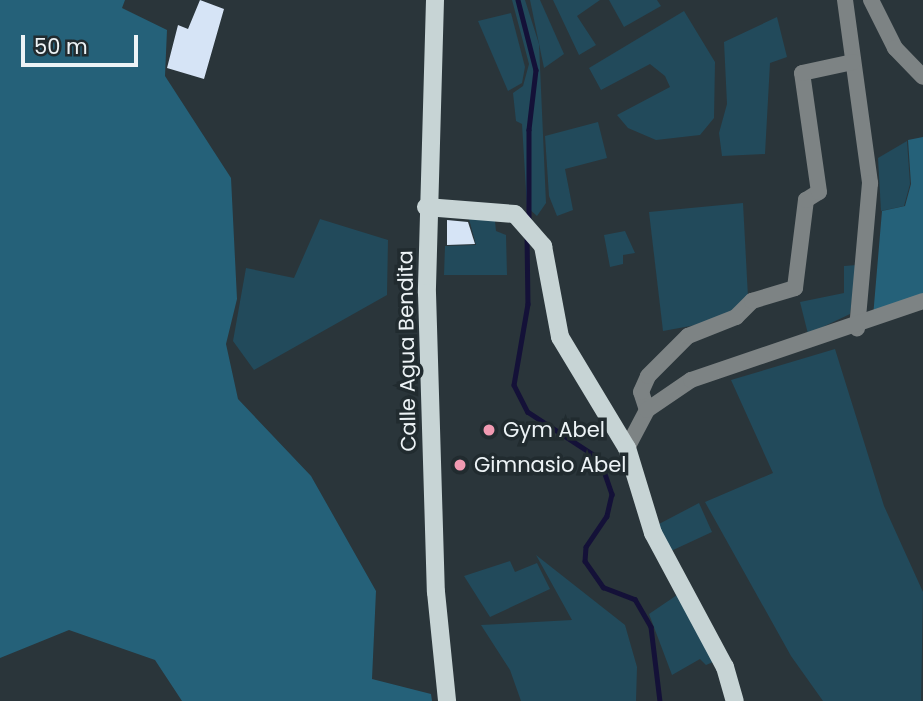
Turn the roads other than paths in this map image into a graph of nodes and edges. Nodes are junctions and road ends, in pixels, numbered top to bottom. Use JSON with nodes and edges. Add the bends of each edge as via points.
{"nodes":[{"id":1,"x":435,"y":0,"type":"edge"},
{"id":2,"x":845,"y":0,"type":"edge"},
{"id":3,"x":871,"y":0,"type":"edge"},
{"id":4,"x":853,"y":62,"type":"junction"},
{"id":5,"x":923,"y":77,"type":"edge"},
{"id":6,"x":426,"y":207,"type":"junction"},
{"id":7,"x":923,"y":301,"type":"edge"},
{"id":8,"x":857,"y":328,"type":"junction"},
{"id":9,"x":647,"y":410,"type":"junction"},
{"id":10,"x":627,"y":449,"type":"junction"},
{"id":11,"x":447,"y":701,"type":"edge"},
{"id":12,"x":735,"y":701,"type":"edge"}],
"edges":[{"from":1,"to":6,"type":"main road","name":"Calle Agua Bendita"},
{"from":2,"to":4,"type":"street"},
{"from":3,"to":5,"type":"street","via":[[895,48]]},
{"from":4,"to":8,"type":"street","via":[[870,183]]},
{"from":4,"to":9,"type":"street","via":[[802,72],[819,192],[806,200],[795,288],[752,302],[736,317],[688,335],[648,376],[641,392]]},
{"from":6,"to":10,"type":"main road","via":[[501,210],[530,228],[543,246],[560,337]]},
{"from":6,"to":11,"type":"main road","name":"Calle Agua Bendita","via":[[436,592]]},
{"from":7,"to":8,"type":"street"},
{"from":8,"to":9,"type":"street","via":[[691,380]]},
{"from":9,"to":10,"type":"street"},
{"from":10,"to":12,"type":"main road","via":[[653,533],[725,667]]}]}
